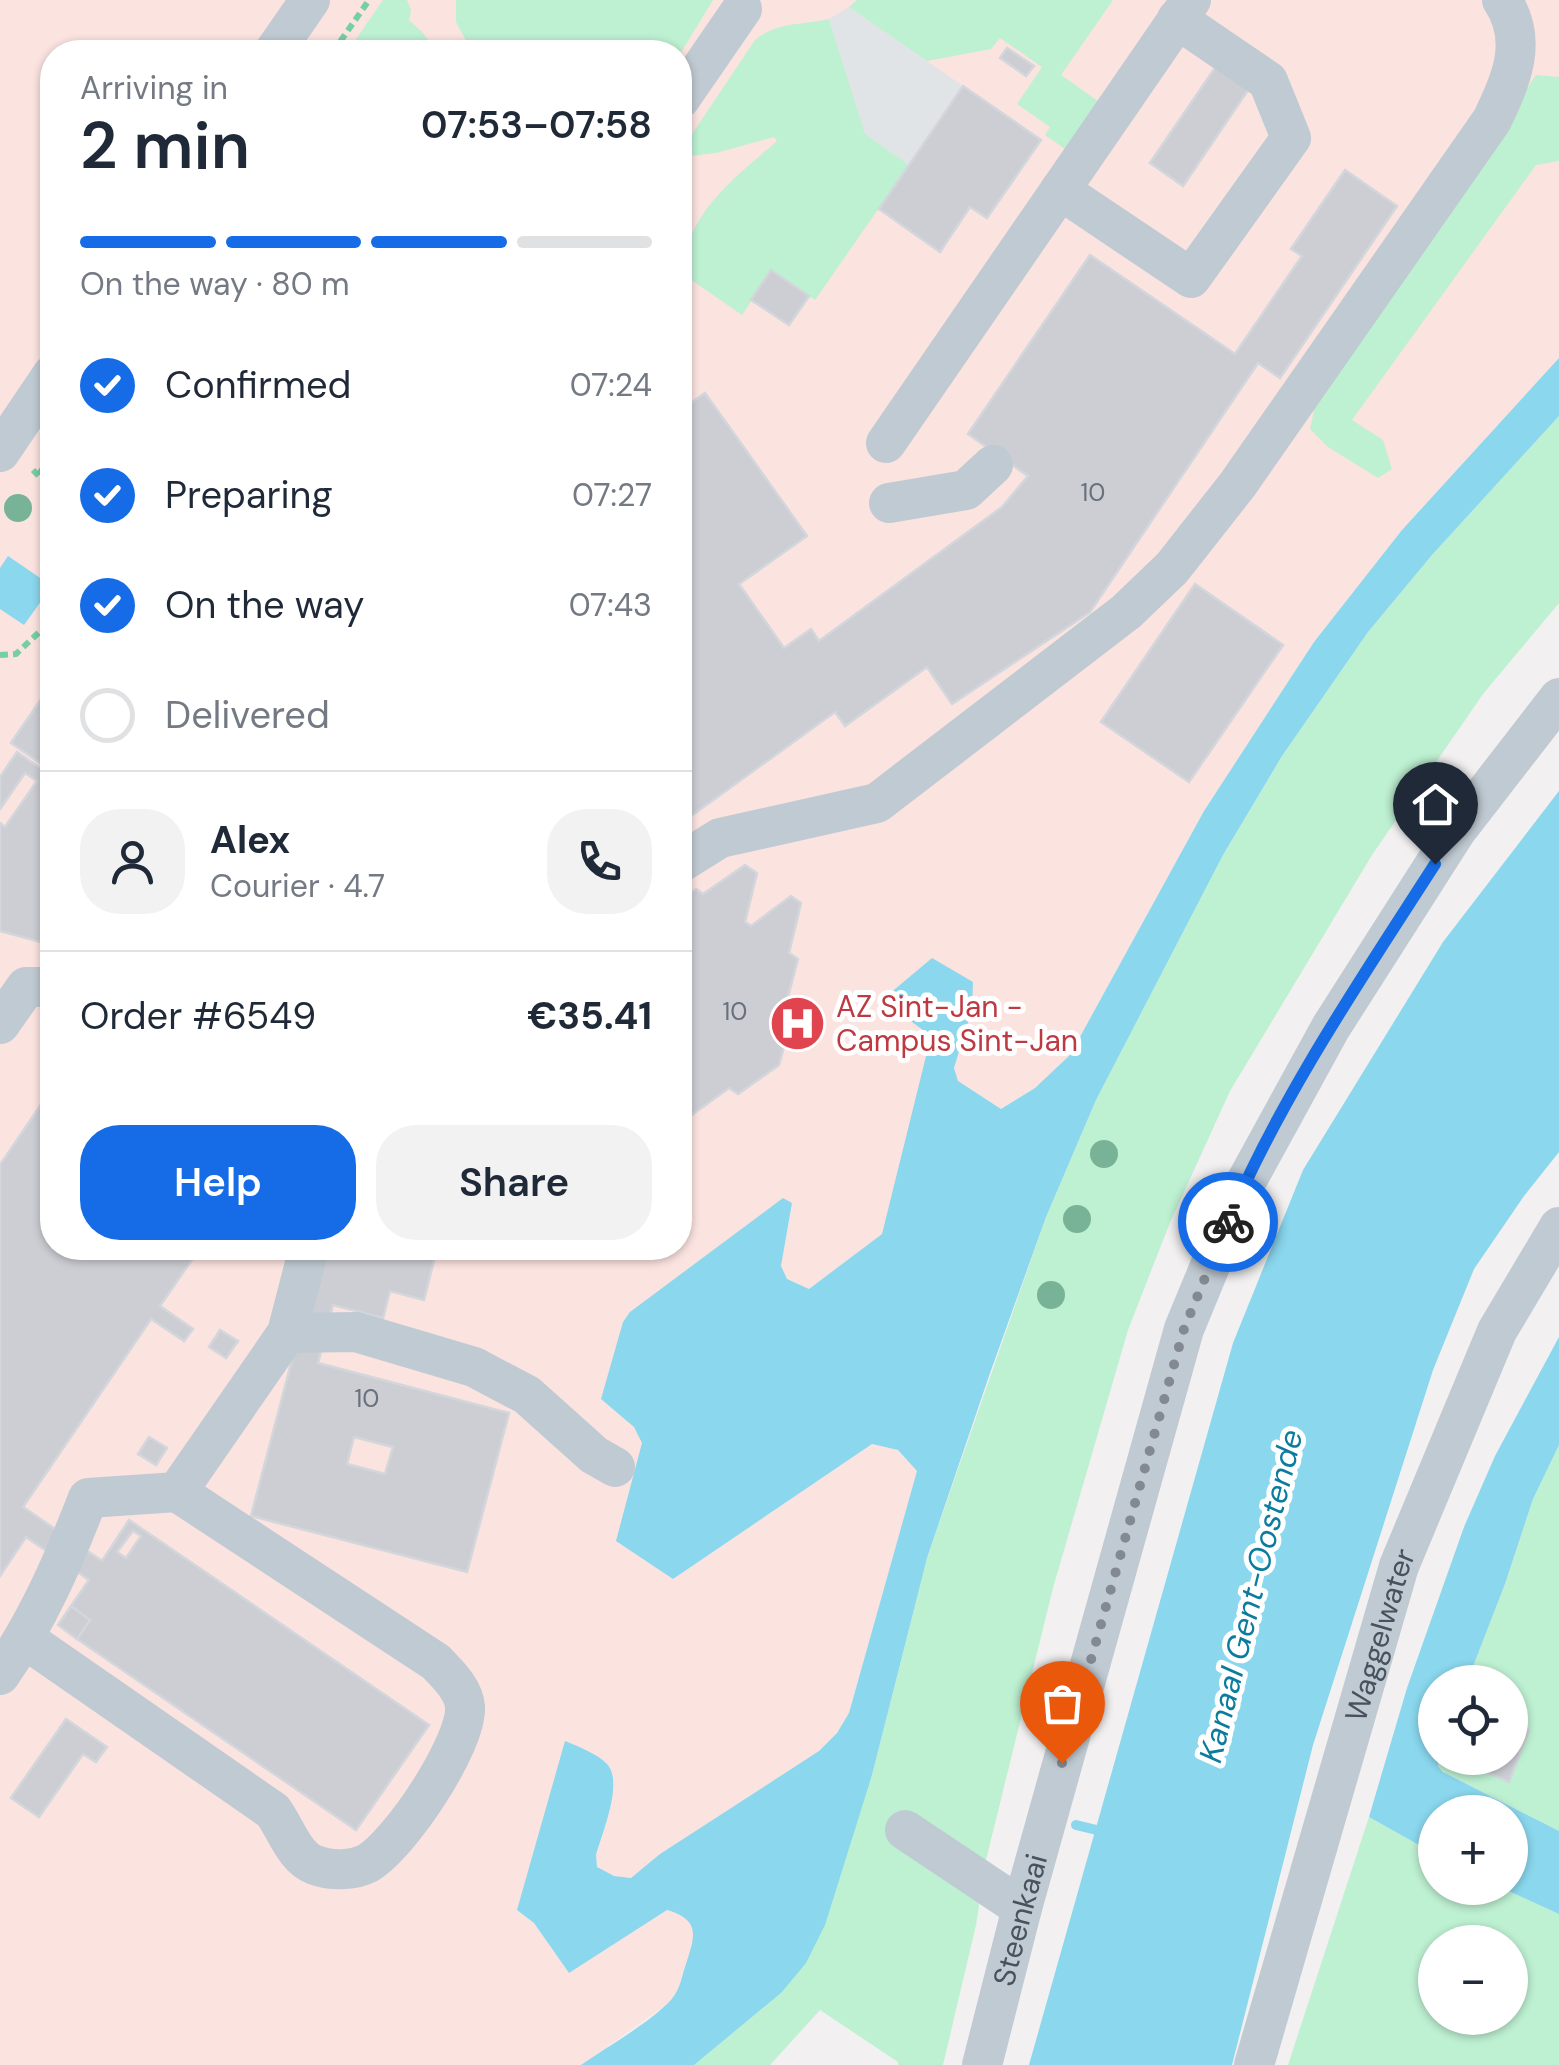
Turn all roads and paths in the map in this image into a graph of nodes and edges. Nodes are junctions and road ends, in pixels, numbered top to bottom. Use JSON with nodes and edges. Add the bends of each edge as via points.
{"nodes":[{"id":1,"x":310,"y":0,"type":"edge"},
{"id":2,"x":368,"y":0,"type":"edge"},
{"id":3,"x":1502,"y":0,"type":"edge"},
{"id":4,"x":742,"y":9,"type":"dead end"},
{"id":5,"x":1184,"y":10,"type":"edge"},
{"id":6,"x":282,"y":40,"type":"edge"},
{"id":7,"x":341,"y":40,"type":"edge"},
{"id":8,"x":692,"y":81,"type":"edge"},
{"id":9,"x":1060,"y":190,"type":"junction"},
{"id":10,"x":40,"y":393,"type":"edge"},
{"id":11,"x":886,"y":443,"type":"dead end"},
{"id":12,"x":0,"y":452,"type":"edge"},
{"id":13,"x":994,"y":465,"type":"dead end"},
{"id":14,"x":888,"y":503,"type":"dead end"},
{"id":15,"x":40,"y":631,"type":"edge"},
{"id":16,"x":0,"y":655,"type":"edge"},
{"id":17,"x":1559,"y":698,"type":"edge"},
{"id":18,"x":692,"y":856,"type":"edge"},
{"id":19,"x":40,"y":987,"type":"edge"},
{"id":20,"x":0,"y":1024,"type":"edge"},
{"id":21,"x":1559,"y":1227,"type":"edge"},
{"id":22,"x":307,"y":1260,"type":"edge"},
{"id":23,"x":287,"y":1333,"type":"junction"},
{"id":24,"x":614,"y":1467,"type":"dead end"},
{"id":25,"x":177,"y":1492,"type":"junction"},
{"id":26,"x":25,"y":1639,"type":"junction"},
{"id":27,"x":0,"y":1674,"type":"edge"},
{"id":28,"x":906,"y":1830,"type":"dead end"},
{"id":29,"x":1022,"y":1908,"type":"junction"},
{"id":30,"x":982,"y":2065,"type":"edge"},
{"id":31,"x":1254,"y":2065,"type":"edge"}],
"edges":[{"from":1,"to":6,"type":"street"},
{"from":2,"to":7,"type":"path"},
{"from":3,"to":18,"type":"street","via":[[1517,33],[1516,58],[1492,120],[1249,469],[1172,568],[1126,612],[877,804],[720,838]]},
{"from":4,"to":8,"type":"street"},
{"from":5,"to":9,"type":"street"},
{"from":5,"to":9,"type":"street","via":[[1268,81],[1292,138],[1190,278]]},
{"from":9,"to":11,"type":"street"},
{"from":10,"to":12,"type":"street"},
{"from":13,"to":14,"type":"street","via":[[966,490]]},
{"from":15,"to":16,"type":"path","via":[[16,654]]},
{"from":17,"to":29,"type":"street","name":"Steenkaai","via":[[1445,848],[1331,1027],[1241,1191],[1184,1329]]},
{"from":19,"to":20,"type":"street","via":[[26,986]]},
{"from":21,"to":31,"type":"street","name":"Waggelwater","via":[[1497,1331],[1399,1566]]},
{"from":22,"to":23,"type":"street"},
{"from":23,"to":24,"type":"street","via":[[356,1332],[474,1367],[527,1395]]},
{"from":23,"to":25,"type":"street"},
{"from":25,"to":26,"type":"street","via":[[88,1498]]},
{"from":25,"to":26,"type":"street","via":[[436,1662],[455,1682],[465,1706],[456,1742],[424,1801],[388,1846],[366,1864],[337,1870],[312,1864],[294,1849],[274,1811]]},
{"from":26,"to":27,"type":"street"},
{"from":28,"to":29,"type":"street"},
{"from":29,"to":30,"type":"street","name":"Steenkaai"}]}
